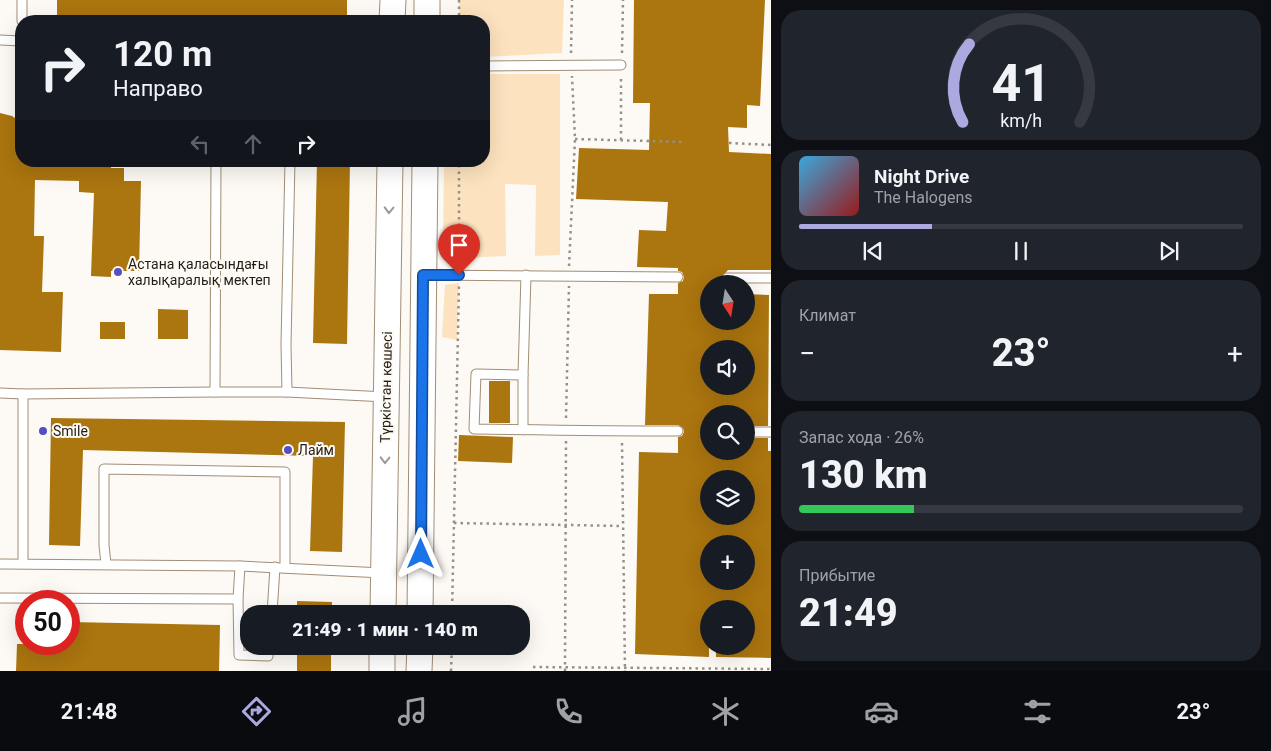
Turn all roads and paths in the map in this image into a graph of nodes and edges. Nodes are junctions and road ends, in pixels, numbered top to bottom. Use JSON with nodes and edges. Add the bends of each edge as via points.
{"nodes":[{"id":1,"x":22,"y":0,"type":"edge"},
{"id":2,"x":393,"y":0,"type":"edge"},
{"id":3,"x":427,"y":0,"type":"edge"},
{"id":4,"x":459,"y":0,"type":"edge"},
{"id":5,"x":572,"y":0,"type":"edge"},
{"id":6,"x":22,"y":15,"type":"edge"},
{"id":7,"x":392,"y":15,"type":"edge"},
{"id":8,"x":427,"y":15,"type":"edge"},
{"id":9,"x":459,"y":15,"type":"edge"},
{"id":10,"x":0,"y":40,"type":"edge"},
{"id":11,"x":15,"y":41,"type":"edge"},
{"id":12,"x":571,"y":65,"type":"junction"},
{"id":13,"x":621,"y":65,"type":"dead end"},
{"id":14,"x":490,"y":66,"type":"edge"},
{"id":15,"x":575,"y":139,"type":"junction"},
{"id":16,"x":685,"y":142,"type":"dead end"},
{"id":17,"x":729,"y":143,"type":"dead end"},
{"id":18,"x":771,"y":145,"type":"edge"},
{"id":19,"x":216,"y":167,"type":"edge"},
{"id":20,"x":290,"y":167,"type":"edge"},
{"id":21,"x":390,"y":167,"type":"edge"},
{"id":22,"x":423,"y":167,"type":"edge"},
{"id":23,"x":459,"y":167,"type":"edge"},
{"id":24,"x":423,"y":275,"type":"junction"},
{"id":25,"x":459,"y":275,"type":"junction"},
{"id":26,"x":526,"y":275,"type":"junction"},
{"id":27,"x":569,"y":275,"type":"junction"},
{"id":28,"x":678,"y":277,"type":"dead end"},
{"id":29,"x":755,"y":278,"type":"edge"},
{"id":30,"x":771,"y":278,"type":"edge"},
{"id":31,"x":523,"y":375,"type":"junction"},
{"id":32,"x":214,"y":392,"type":"junction"},
{"id":33,"x":287,"y":392,"type":"junction"},
{"id":34,"x":0,"y":393,"type":"edge"},
{"id":35,"x":23,"y":394,"type":"junction"},
{"id":36,"x":386,"y":397,"type":"junction"},
{"id":37,"x":523,"y":430,"type":"junction"},
{"id":38,"x":566,"y":430,"type":"junction"},
{"id":39,"x":622,"y":431,"type":"junction"},
{"id":40,"x":678,"y":432,"type":"dead end"},
{"id":41,"x":755,"y":432,"type":"edge"},
{"id":42,"x":771,"y":432,"type":"edge"},
{"id":43,"x":454,"y":523,"type":"junction"},
{"id":44,"x":565,"y":524,"type":"junction"},
{"id":45,"x":623,"y":526,"type":"junction"},
{"id":46,"x":22,"y":563,"type":"junction"},
{"id":47,"x":0,"y":564,"type":"edge"},
{"id":48,"x":106,"y":564,"type":"junction"},
{"id":49,"x":240,"y":566,"type":"junction"},
{"id":50,"x":280,"y":567,"type":"junction"},
{"id":51,"x":383,"y":573,"type":"junction"},
{"id":52,"x":0,"y":598,"type":"edge"},
{"id":53,"x":238,"y":599,"type":"junction"},
{"id":54,"x":274,"y":605,"type":"edge"},
{"id":55,"x":383,"y":605,"type":"edge"},
{"id":56,"x":420,"y":605,"type":"edge"},
{"id":57,"x":452,"y":605,"type":"edge"},
{"id":58,"x":268,"y":655,"type":"edge"},
{"id":59,"x":382,"y":655,"type":"edge"},
{"id":60,"x":420,"y":655,"type":"edge"},
{"id":61,"x":452,"y":655,"type":"edge"},
{"id":62,"x":533,"y":667,"type":"dead end"},
{"id":63,"x":565,"y":667,"type":"junction"},
{"id":64,"x":625,"y":669,"type":"edge"},
{"id":65,"x":771,"y":669,"type":"edge"},
{"id":66,"x":708,"y":670,"type":"edge"},
{"id":67,"x":382,"y":671,"type":"edge"},
{"id":68,"x":419,"y":671,"type":"edge"},
{"id":69,"x":451,"y":671,"type":"edge"},
{"id":70,"x":565,"y":671,"type":"edge"}],
"edges":[{"from":1,"to":6,"type":"lane"},
{"from":2,"to":7,"type":"main road"},
{"from":3,"to":8,"type":"main road"},
{"from":4,"to":9,"type":"path"},
{"from":5,"to":12,"type":"path"},
{"from":10,"to":11,"type":"lane"},
{"from":12,"to":13,"type":"lane"},
{"from":12,"to":14,"type":"lane"},
{"from":12,"to":15,"type":"path"},
{"from":15,"to":16,"type":"path"},
{"from":15,"to":27,"type":"path"},
{"from":17,"to":18,"type":"path"},
{"from":19,"to":32,"type":"lane"},
{"from":20,"to":33,"type":"lane"},
{"from":21,"to":36,"type":"main road","name":"Түркістан көшесі","one_way":true},
{"from":22,"to":24,"type":"main road"},
{"from":23,"to":25,"type":"path"},
{"from":24,"to":25,"type":"lane"},
{"from":24,"to":56,"type":"main road"},
{"from":25,"to":26,"type":"lane"},
{"from":25,"to":43,"type":"path"},
{"from":26,"to":27,"type":"lane"},
{"from":26,"to":31,"type":"lane"},
{"from":27,"to":28,"type":"lane"},
{"from":27,"to":38,"type":"path"},
{"from":29,"to":30,"type":"lane"},
{"from":31,"to":37,"type":"lane"},
{"from":31,"to":37,"type":"lane","via":[[476,374],[474,429]]},
{"from":32,"to":33,"type":"lane"},
{"from":32,"to":35,"type":"lane"},
{"from":33,"to":36,"type":"lane"},
{"from":34,"to":35,"type":"lane"},
{"from":35,"to":46,"type":"lane"},
{"from":36,"to":51,"type":"main road","name":"Түркістан көшесі","one_way":true},
{"from":37,"to":38,"type":"lane"},
{"from":38,"to":39,"type":"lane"},
{"from":38,"to":44,"type":"path"},
{"from":39,"to":40,"type":"lane"},
{"from":39,"to":45,"type":"path"},
{"from":41,"to":42,"type":"lane"},
{"from":43,"to":44,"type":"path"},
{"from":43,"to":57,"type":"path"},
{"from":44,"to":45,"type":"path"},
{"from":44,"to":63,"type":"path"},
{"from":45,"to":64,"type":"path"},
{"from":46,"to":47,"type":"lane"},
{"from":46,"to":48,"type":"lane"},
{"from":48,"to":49,"type":"lane"},
{"from":48,"to":50,"type":"lane","via":[[104,469],[285,472]]},
{"from":49,"to":50,"type":"lane"},
{"from":49,"to":53,"type":"lane"},
{"from":50,"to":51,"type":"lane"},
{"from":50,"to":54,"type":"lane"},
{"from":51,"to":55,"type":"main road","name":"Түркістан көшесі"},
{"from":52,"to":53,"type":"lane"},
{"from":53,"to":58,"type":"lane","via":[[239,655]]},
{"from":59,"to":67,"type":"main road"},
{"from":60,"to":68,"type":"main road"},
{"from":61,"to":69,"type":"path"},
{"from":62,"to":63,"type":"path"},
{"from":63,"to":64,"type":"path"},
{"from":63,"to":70,"type":"path"},
{"from":64,"to":66,"type":"path"},
{"from":65,"to":66,"type":"path"}]}
